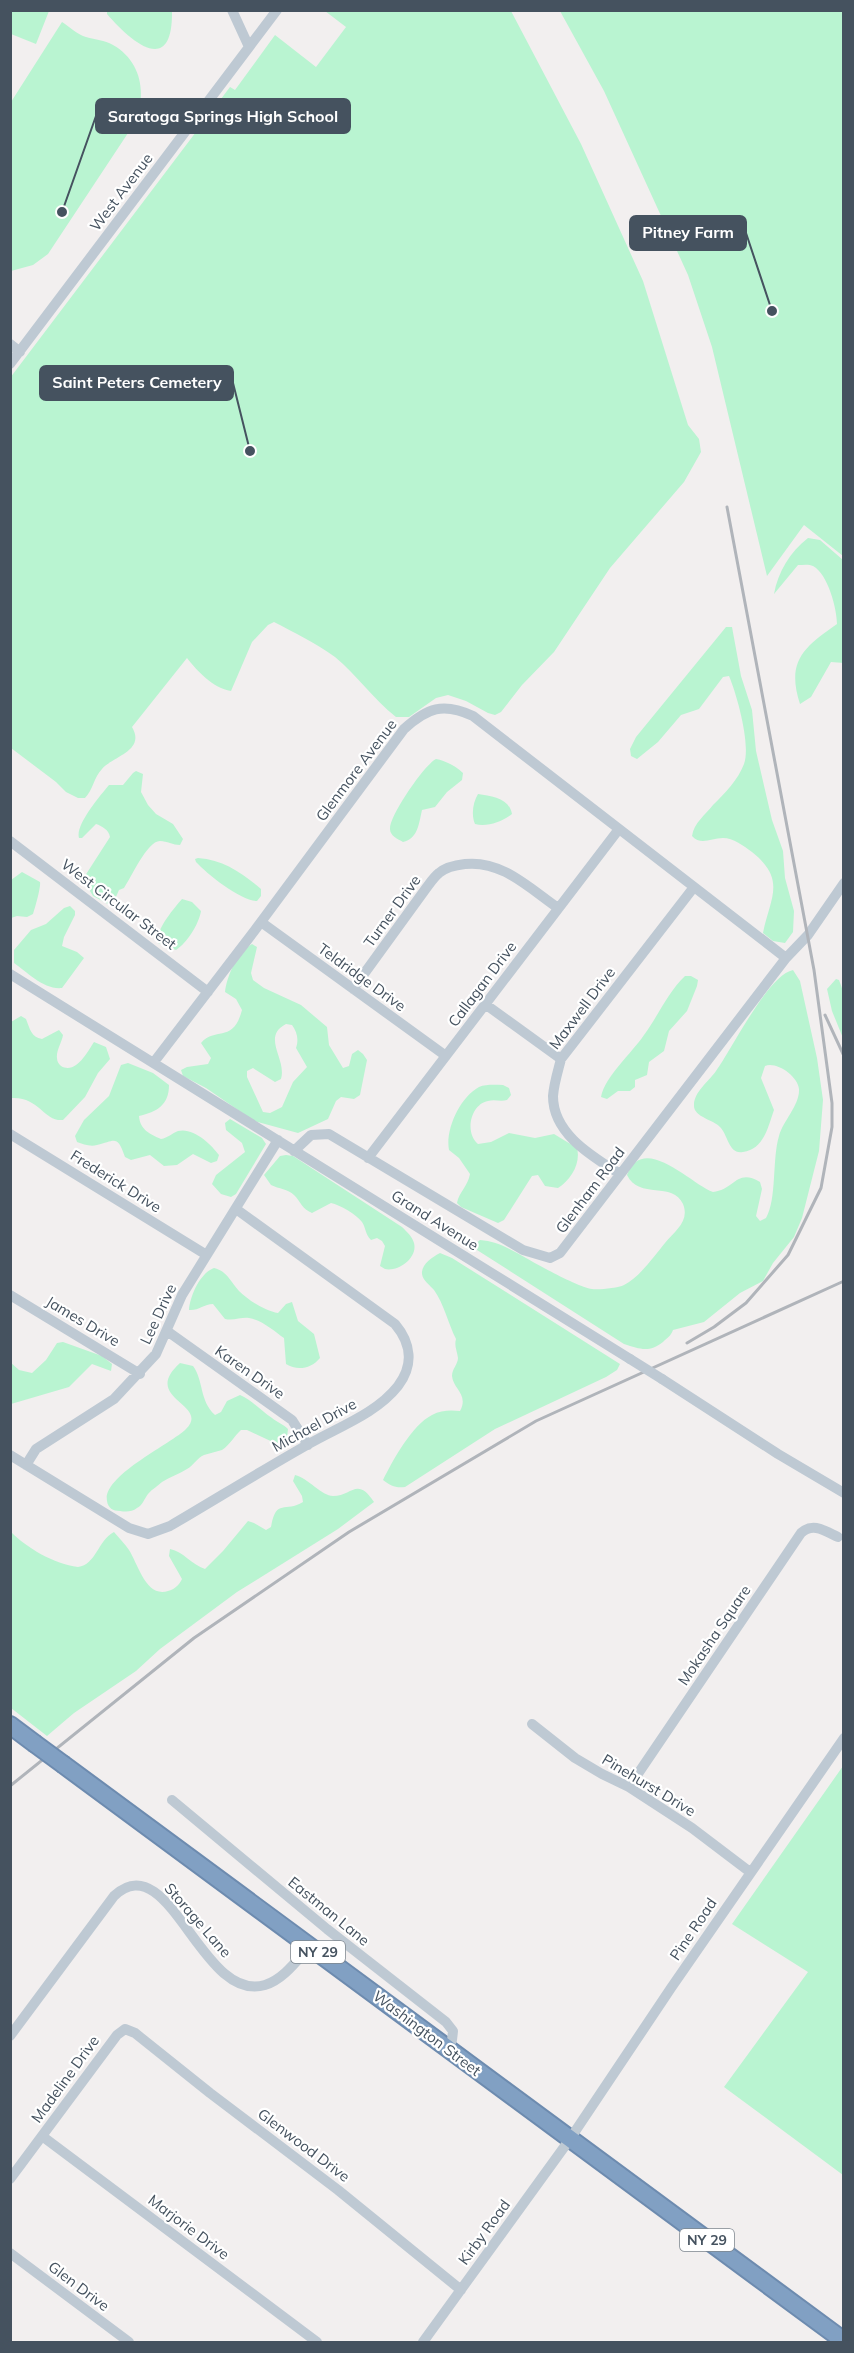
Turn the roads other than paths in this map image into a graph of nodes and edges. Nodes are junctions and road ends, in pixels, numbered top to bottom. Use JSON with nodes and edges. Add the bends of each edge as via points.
{"nodes":[{"id":1,"x":232,"y":10,"type":"edge"},
{"id":2,"x":277,"y":10,"type":"edge"},
{"id":3,"x":249,"y":47,"type":"junction"},
{"id":4,"x":10,"y":344,"type":"edge"},
{"id":5,"x":20,"y":352,"type":"junction"},
{"id":6,"x":10,"y":364,"type":"edge"},
{"id":7,"x":619,"y":829,"type":"junction"},
{"id":8,"x":10,"y":841,"type":"edge"},
{"id":9,"x":843,"y":883,"type":"edge"},
{"id":10,"x":694,"y":887,"type":"junction"},
{"id":11,"x":558,"y":908,"type":"junction"},
{"id":12,"x":261,"y":922,"type":"junction"},
{"id":13,"x":786,"y":958,"type":"junction"},
{"id":14,"x":10,"y":974,"type":"edge"},
{"id":15,"x":354,"y":989,"type":"junction"},
{"id":16,"x":208,"y":992,"type":"junction"},
{"id":17,"x":485,"y":1004,"type":"junction"},
{"id":18,"x":446,"y":1056,"type":"junction"},
{"id":19,"x":561,"y":1059,"type":"junction"},
{"id":20,"x":154,"y":1062,"type":"junction"},
{"id":21,"x":10,"y":1134,"type":"edge"},
{"id":22,"x":278,"y":1140,"type":"junction"},
{"id":23,"x":294,"y":1151,"type":"junction"},
{"id":24,"x":368,"y":1158,"type":"junction"},
{"id":25,"x":620,"y":1174,"type":"junction"},
{"id":26,"x":236,"y":1209,"type":"junction"},
{"id":27,"x":205,"y":1254,"type":"junction"},
{"id":28,"x":10,"y":1295,"type":"edge"},
{"id":29,"x":167,"y":1331,"type":"junction"},
{"id":30,"x":140,"y":1374,"type":"junction"},
{"id":31,"x":308,"y":1445,"type":"junction"},
{"id":32,"x":10,"y":1455,"type":"edge"},
{"id":33,"x":26,"y":1465,"type":"junction"},
{"id":34,"x":843,"y":1492,"type":"edge"},
{"id":35,"x":838,"y":1537,"type":"dead end"},
{"id":36,"x":532,"y":1724,"type":"dead end"},
{"id":37,"x":10,"y":1725,"type":"edge"},
{"id":38,"x":843,"y":1738,"type":"edge"},
{"id":39,"x":629,"y":1787,"type":"junction"},
{"id":40,"x":172,"y":1800,"type":"dead end"},
{"id":41,"x":750,"y":1872,"type":"junction"},
{"id":42,"x":310,"y":1946,"type":"junction"},
{"id":43,"x":125,"y":2029,"type":"joint"},
{"id":44,"x":10,"y":2036,"type":"edge"},
{"id":45,"x":447,"y":2048,"type":"junction"},
{"id":46,"x":42,"y":2136,"type":"junction"},
{"id":47,"x":570,"y":2139,"type":"junction"},
{"id":48,"x":10,"y":2179,"type":"edge"},
{"id":49,"x":10,"y":2253,"type":"edge"},
{"id":50,"x":461,"y":2290,"type":"junction"},
{"id":51,"x":843,"y":2341,"type":"edge"},
{"id":52,"x":129,"y":2343,"type":"edge"},
{"id":53,"x":317,"y":2343,"type":"edge"},
{"id":54,"x":423,"y":2343,"type":"edge"}],
"edges":[{"from":1,"to":3,"type":"street"},
{"from":2,"to":3,"type":"street","name":"West Avenue"},
{"from":3,"to":5,"type":"street","name":"West Avenue"},
{"from":4,"to":5,"type":"street"},
{"from":5,"to":6,"type":"street","name":"West Avenue"},
{"from":7,"to":10,"type":"street","name":"Glenmore Avenue"},
{"from":7,"to":11,"type":"street","name":"Callagan Drive"},
{"from":7,"to":12,"type":"street","name":"Glenmore Avenue","via":[[473,716],[443,708],[421,714],[404,729]]},
{"from":8,"to":16,"type":"street","name":"West Circular Street"},
{"from":9,"to":13,"type":"street","name":"Glenham Road","via":[[808,935]]},
{"from":10,"to":13,"type":"street","name":"Glenmore Avenue"},
{"from":10,"to":19,"type":"street","name":"Maxwell Drive"},
{"from":11,"to":15,"type":"street","name":"Turner Drive","via":[[496,866],[480,862],[454,865],[440,872],[427,887]]},
{"from":11,"to":17,"type":"street","name":"Callagan Drive"},
{"from":12,"to":15,"type":"street","name":"Teldridge Drive"},
{"from":12,"to":16,"type":"street","name":"Glenmore Avenue"},
{"from":13,"to":25,"type":"street","name":"Glenham Road"},
{"from":14,"to":20,"type":"street","name":"Grand Avenue"},
{"from":15,"to":18,"type":"street","name":"Teldridge Drive"},
{"from":16,"to":20,"type":"street","name":"Glenmore Avenue"},
{"from":17,"to":18,"type":"street","name":"Callagan Drive"},
{"from":17,"to":19,"type":"street"},
{"from":18,"to":24,"type":"street","name":"Callagan Drive"},
{"from":19,"to":25,"type":"street","name":"Maxwell Drive","via":[[553,1098],[558,1119],[584,1151]]},
{"from":20,"to":22,"type":"street","name":"Grand Avenue"},
{"from":21,"to":27,"type":"street","name":"Frederick Drive"},
{"from":22,"to":23,"type":"street","name":"Grand Avenue"},
{"from":22,"to":26,"type":"street","name":"Lee Drive"},
{"from":23,"to":24,"type":"street","name":"Glenham Road","via":[[311,1135],[319,1133],[329,1134]]},
{"from":23,"to":34,"type":"street","name":"Grand Avenue","bridge":true},
{"from":24,"to":25,"type":"street","name":"Glenham Road","via":[[523,1250],[550,1258],[560,1253]]},
{"from":26,"to":27,"type":"street","name":"Lee Drive"},
{"from":26,"to":31,"type":"street","name":"Michael Drive","via":[[395,1324],[405,1335],[410,1350],[408,1367],[387,1399]]},
{"from":27,"to":29,"type":"street","name":"Lee Drive"},
{"from":28,"to":30,"type":"street","name":"James Drive"},
{"from":29,"to":30,"type":"street","name":"Lee Drive"},
{"from":29,"to":31,"type":"street","name":"Karen Drive","via":[[292,1420]]},
{"from":30,"to":33,"type":"street","name":"Lee Drive","via":[[114,1399],[36,1449]]},
{"from":31,"to":33,"type":"street","name":"Michael Drive","via":[[170,1526],[148,1534],[129,1528]]},
{"from":32,"to":33,"type":"street","name":"Michael Drive"},
{"from":35,"to":39,"type":"street","name":"Mokasha Square","via":[[815,1527],[801,1533]]},
{"from":36,"to":39,"type":"street","name":"Pinehurst Drive","via":[[575,1758]]},
{"from":37,"to":42,"type":"highway","name":"Washington Street","number":"NY 29","bridge":true},
{"from":38,"to":41,"type":"street","name":"Pine Road"},
{"from":39,"to":41,"type":"street","name":"Pinehurst Drive"},
{"from":40,"to":45,"type":"street","name":"Eastman Lane","via":[[446,2022],[453,2031]]},
{"from":41,"to":47,"type":"street","name":"Pine Road"},
{"from":42,"to":44,"type":"street","name":"Storage Lane","via":[[284,1975],[253,1987],[239,1984],[209,1957],[162,1897],[144,1885],[132,1884],[114,1896]]},
{"from":42,"to":45,"type":"highway","name":"Washington Street","number":"NY 29"},
{"from":43,"to":46,"type":"street","name":"Madeline Drive"},
{"from":43,"to":50,"type":"street","name":"Glenwood Drive","via":[[338,2190]]},
{"from":45,"to":47,"type":"highway","name":"Washington Street","number":"NY 29"},
{"from":46,"to":48,"type":"street","name":"Madeline Drive"},
{"from":46,"to":53,"type":"street","name":"Marjorie Drive"},
{"from":47,"to":50,"type":"street","name":"Kirby Road"},
{"from":47,"to":51,"type":"highway","name":"Washington Street","number":"NY 29"},
{"from":49,"to":52,"type":"street","name":"Glen Drive"},
{"from":50,"to":54,"type":"street","name":"Kirby Road"}]}
